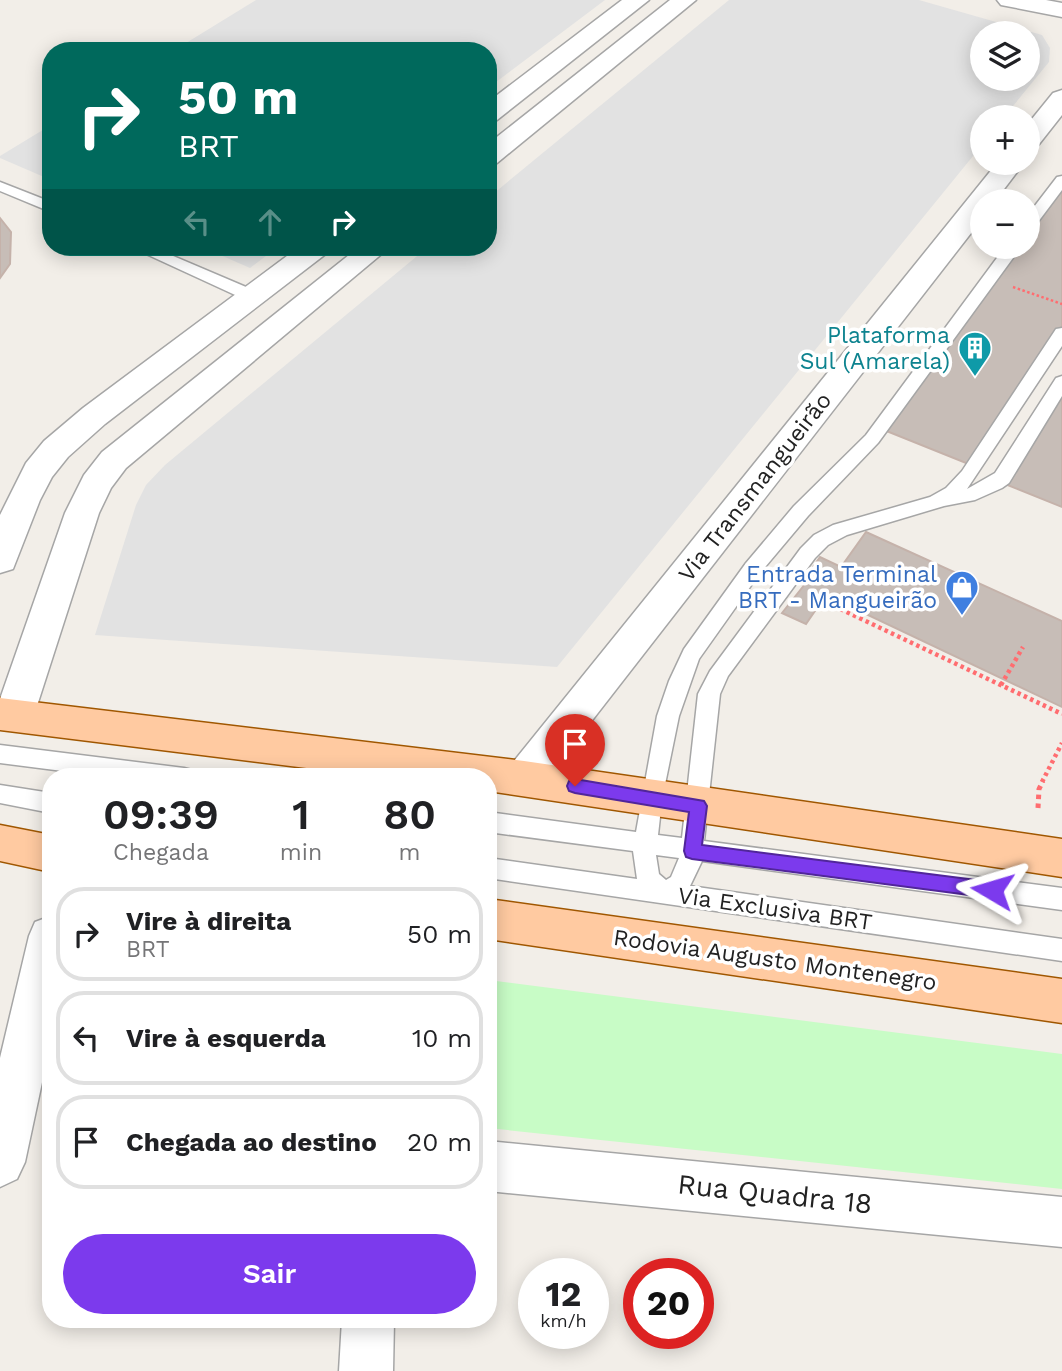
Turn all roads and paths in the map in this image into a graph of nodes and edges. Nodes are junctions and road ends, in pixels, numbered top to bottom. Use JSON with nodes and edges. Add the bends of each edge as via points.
{"nodes":[{"id":1,"x":637,"y":0,"type":"edge"},
{"id":2,"x":684,"y":0,"type":"edge"},
{"id":3,"x":1009,"y":0,"type":"edge"},
{"id":4,"x":1056,"y":13,"type":"edge"},
{"id":5,"x":1062,"y":99,"type":"edge"},
{"id":6,"x":497,"y":108,"type":"edge"},
{"id":7,"x":1040,"y":126,"type":"edge"},
{"id":8,"x":497,"y":150,"type":"edge"},
{"id":9,"x":1001,"y":175,"type":"edge"},
{"id":10,"x":1062,"y":180,"type":"edge"},
{"id":11,"x":0,"y":186,"type":"edge"},
{"id":12,"x":42,"y":204,"type":"edge"},
{"id":13,"x":1040,"y":210,"type":"edge"},
{"id":14,"x":160,"y":256,"type":"edge"},
{"id":15,"x":305,"y":256,"type":"edge"},
{"id":16,"x":365,"y":256,"type":"edge"},
{"id":17,"x":1004,"y":259,"type":"edge"},
{"id":18,"x":1010,"y":286,"type":"dead end"},
{"id":19,"x":252,"y":296,"type":"junction"},
{"id":20,"x":1062,"y":304,"type":"edge"},
{"id":21,"x":1062,"y":333,"type":"edge"},
{"id":22,"x":1062,"y":382,"type":"edge"},
{"id":23,"x":936,"y":502,"type":"junction"},
{"id":24,"x":0,"y":560,"type":"edge"},
{"id":25,"x":834,"y":606,"type":"dead end"},
{"id":26,"x":1023,"y":647,"type":"dead end"},
{"id":27,"x":1001,"y":685,"type":"junction"},
{"id":28,"x":1062,"y":714,"type":"edge"},
{"id":29,"x":7,"y":715,"type":"edge"},
{"id":30,"x":1062,"y":743,"type":"edge"},
{"id":31,"x":0,"y":754,"type":"edge"},
{"id":32,"x":112,"y":768,"type":"edge"},
{"id":33,"x":442,"y":768,"type":"edge"},
{"id":34,"x":497,"y":775,"type":"edge"},
{"id":35,"x":524,"y":778,"type":"junction"},
{"id":36,"x":0,"y":794,"type":"edge"},
{"id":37,"x":651,"y":799,"type":"junction"},
{"id":38,"x":42,"y":801,"type":"edge"},
{"id":39,"x":698,"y":806,"type":"junction"},
{"id":40,"x":1038,"y":808,"type":"dead end"},
{"id":41,"x":497,"y":823,"type":"edge"},
{"id":42,"x":0,"y":843,"type":"edge"},
{"id":43,"x":646,"y":845,"type":"junction"},
{"id":44,"x":692,"y":851,"type":"junction"},
{"id":45,"x":42,"y":852,"type":"edge"},
{"id":46,"x":1062,"y":858,"type":"edge"},
{"id":47,"x":497,"y":869,"type":"edge"},
{"id":48,"x":664,"y":893,"type":"junction"},
{"id":49,"x":1057,"y":894,"type":"edge"},
{"id":50,"x":497,"y":920,"type":"edge"},
{"id":51,"x":1062,"y":950,"type":"edge"},
{"id":52,"x":42,"y":976,"type":"edge"},
{"id":53,"x":1062,"y":1001,"type":"edge"},
{"id":54,"x":0,"y":1162,"type":"edge"},
{"id":55,"x":497,"y":1167,"type":"edge"},
{"id":56,"x":1062,"y":1222,"type":"edge"},
{"id":57,"x":368,"y":1328,"type":"edge"},
{"id":58,"x":366,"y":1371,"type":"edge"}],
"edges":[{"from":1,"to":6,"type":"street"},
{"from":2,"to":8,"type":"street"},
{"from":3,"to":4,"type":"street"},
{"from":5,"to":7,"type":"street"},
{"from":9,"to":35,"type":"street","name":"Via Transmangueirão"},
{"from":10,"to":13,"type":"lane"},
{"from":11,"to":12,"type":"lane"},
{"from":14,"to":19,"type":"lane"},
{"from":15,"to":19,"type":"street"},
{"from":16,"to":29,"type":"street","via":[[114,460],[96,483]]},
{"from":17,"to":37,"type":"lane","via":[[872,439],[753,568],[691,655],[668,716]]},
{"from":18,"to":20,"type":"path"},
{"from":19,"to":24,"type":"street","via":[[56,449],[23,500]]},
{"from":21,"to":23,"type":"lane","via":[[970,476]]},
{"from":22,"to":23,"type":"lane","via":[[1002,478],[966,498]]},
{"from":23,"to":39,"type":"lane","via":[[840,530],[808,552],[720,671],[709,694]]},
{"from":25,"to":27,"type":"path"},
{"from":26,"to":27,"type":"path"},
{"from":27,"to":28,"type":"path"},
{"from":29,"to":33,"type":"main road"},
{"from":30,"to":40,"type":"path","via":[[1039,789]]},
{"from":31,"to":32,"type":"lane"},
{"from":34,"to":35,"type":"main road"},
{"from":35,"to":37,"type":"main road"},
{"from":36,"to":38,"type":"lane"},
{"from":37,"to":39,"type":"main road"},
{"from":37,"to":43,"type":"lane"},
{"from":39,"to":44,"type":"lane"},
{"from":39,"to":46,"type":"main road"},
{"from":41,"to":43,"type":"lane","name":"Via Exclusiva BRT"},
{"from":42,"to":45,"type":"main road"},
{"from":43,"to":44,"type":"lane","name":"Via Exclusiva BRT"},
{"from":43,"to":48,"type":"lane","via":[[643,859],[649,880]]},
{"from":44,"to":48,"type":"lane","via":[[680,884]]},
{"from":44,"to":49,"type":"lane","name":"Via Exclusiva BRT"},
{"from":47,"to":48,"type":"lane","name":"Via Exclusiva BRT"},
{"from":48,"to":51,"type":"lane","name":"Via Exclusiva BRT"},
{"from":50,"to":53,"type":"main road","name":"Rodovia Augusto Montenegro"},
{"from":52,"to":54,"type":"street"},
{"from":55,"to":56,"type":"street","name":"Rua Quadra 18"},
{"from":57,"to":58,"type":"street"}]}
